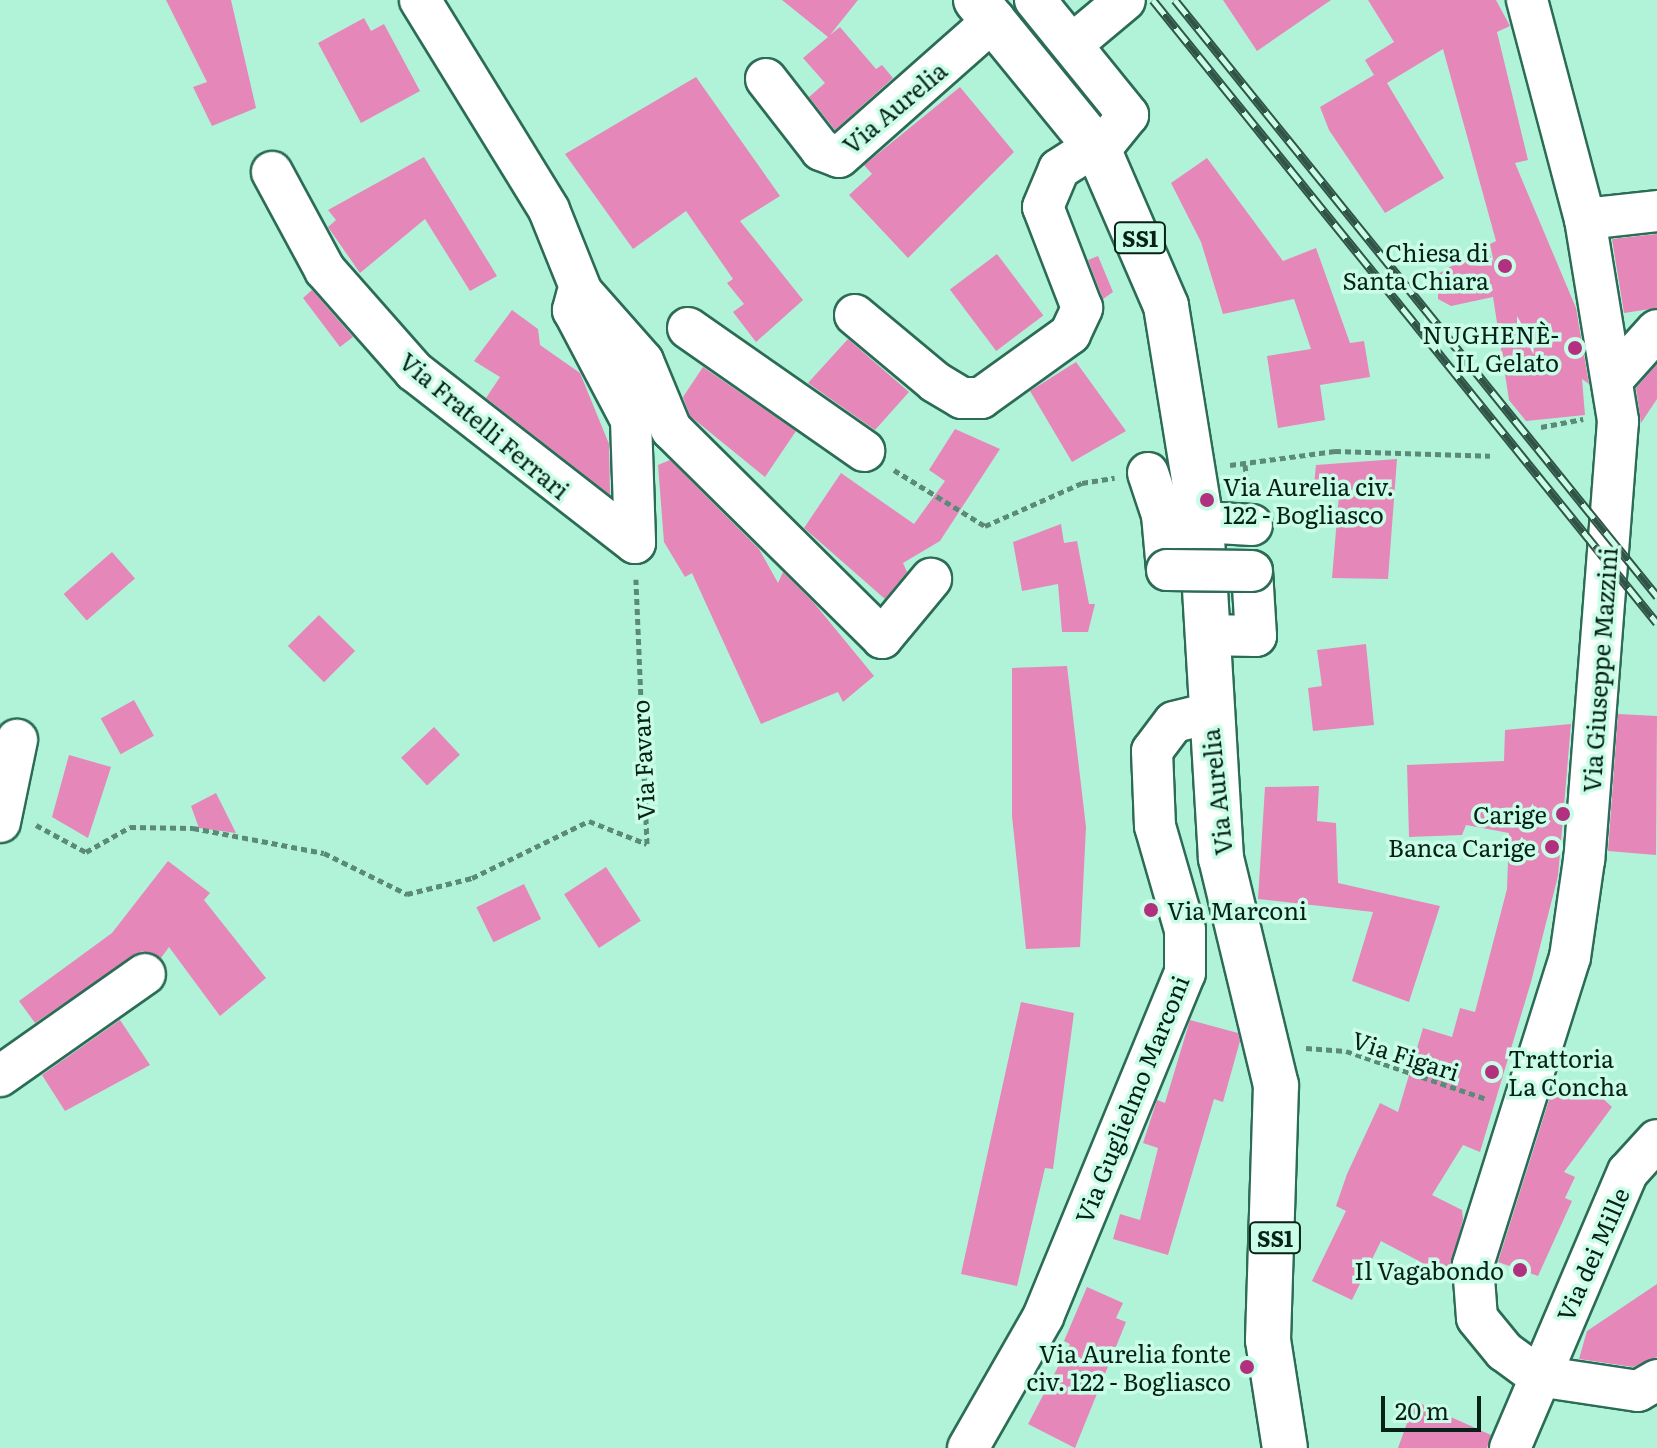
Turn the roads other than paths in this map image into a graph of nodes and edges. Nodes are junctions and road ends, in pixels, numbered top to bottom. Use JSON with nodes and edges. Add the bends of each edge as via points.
{"nodes":[{"id":1,"x":420,"y":0,"type":"edge"},
{"id":2,"x":1035,"y":0,"type":"edge"},
{"id":3,"x":1125,"y":0,"type":"edge"},
{"id":4,"x":1527,"y":0,"type":"edge"},
{"id":5,"x":985,"y":10,"type":"edge"},
{"id":6,"x":1075,"y":42,"type":"junction"},
{"id":7,"x":766,"y":79,"type":"dead end"},
{"id":8,"x":1097,"y":149,"type":"junction"},
{"id":9,"x":272,"y":172,"type":"dead end"},
{"id":10,"x":1657,"y":211,"type":"edge"},
{"id":11,"x":1585,"y":219,"type":"junction"},
{"id":12,"x":579,"y":285,"type":"junction"},
{"id":13,"x":855,"y":315,"type":"dead end"},
{"id":14,"x":688,"y":328,"type":"dead end"},
{"id":15,"x":1657,"y":330,"type":"edge"},
{"id":16,"x":1612,"y":380,"type":"junction"},
{"id":17,"x":864,"y":451,"type":"road end"},
{"id":18,"x":1148,"y":473,"type":"road end"},
{"id":19,"x":1201,"y":522,"type":"junction"},
{"id":20,"x":1252,"y":525,"type":"dead end"},
{"id":21,"x":931,"y":579,"type":"dead end"},
{"id":22,"x":1206,"y":635,"type":"junction"},
{"id":23,"x":1209,"y":713,"type":"junction"},
{"id":24,"x":17,"y":740,"type":"dead end"},
{"id":25,"x":4,"y":816,"type":"edge"},
{"id":26,"x":145,"y":974,"type":"dead end"},
{"id":27,"x":0,"y":1076,"type":"edge"},
{"id":28,"x":1657,"y":1140,"type":"edge"},
{"id":29,"x":1538,"y":1376,"type":"junction"},
{"id":30,"x":1657,"y":1380,"type":"edge"},
{"id":31,"x":968,"y":1448,"type":"edge"},
{"id":32,"x":1285,"y":1448,"type":"edge"},
{"id":33,"x":1510,"y":1448,"type":"edge"}],
"edges":[{"from":1,"to":12,"type":"street","via":[[549,210]]},
{"from":2,"to":6,"type":"street"},
{"from":3,"to":6,"type":"street"},
{"from":4,"to":11,"type":"street","name":"Via Giuseppe Mazzini"},
{"from":5,"to":7,"type":"street","name":"Via Aurelia","via":[[839,157],[821,150]]},
{"from":5,"to":8,"type":"main road","name":"Via Aurelia","number":"SS1"},
{"from":6,"to":8,"type":"street","via":[[1128,115]]},
{"from":8,"to":13,"type":"street","via":[[1059,169],[1043,207],[1082,308],[1070,334],[981,398],[962,398],[935,382]]},
{"from":8,"to":19,"type":"main road","name":"Via Aurelia","number":"SS1","via":[[1166,306]]},
{"from":9,"to":12,"type":"street","name":"Via Fratelli Ferrari","via":[[325,270],[414,371],[635,543],[631,420],[573,310]]},
{"from":10,"to":11,"type":"street"},
{"from":11,"to":16,"type":"street","name":"Via Giuseppe Mazzini"},
{"from":12,"to":21,"type":"street","via":[[643,361],[671,429],[882,638]]},
{"from":14,"to":17,"type":"street"},
{"from":15,"to":16,"type":"street"},
{"from":16,"to":29,"type":"street","name":"Via Giuseppe Mazzini","via":[[1618,421],[1584,860],[1570,957],[1473,1265],[1477,1318],[1504,1351]]},
{"from":18,"to":22,"type":"street","bridge":true,"via":[[1162,515],[1167,570],[1252,571],[1256,636]]},
{"from":19,"to":20,"type":"street"},
{"from":19,"to":22,"type":"main road","name":"Via Aurelia","number":"SS1"},
{"from":22,"to":23,"type":"main road","name":"Via Aurelia","number":"SS1"},
{"from":23,"to":31,"type":"street","name":"Via Guglielmo Marconi","via":[[1174,722],[1152,751],[1155,826],[1185,930],[1185,973],[1043,1317]]},
{"from":23,"to":32,"type":"main road","name":"Via Aurelia","number":"SS1","via":[[1221,858],[1268,1027],[1279,1170],[1268,1340]]},
{"from":24,"to":25,"type":"street"},
{"from":26,"to":27,"type":"street"},
{"from":28,"to":29,"type":"street","name":"Via dei Mille","via":[[1628,1172]]},
{"from":29,"to":30,"type":"street","name":"Via Giuseppe Mazzini","via":[[1638,1391]]},
{"from":29,"to":33,"type":"street","name":"Via dei Mille"}]}
